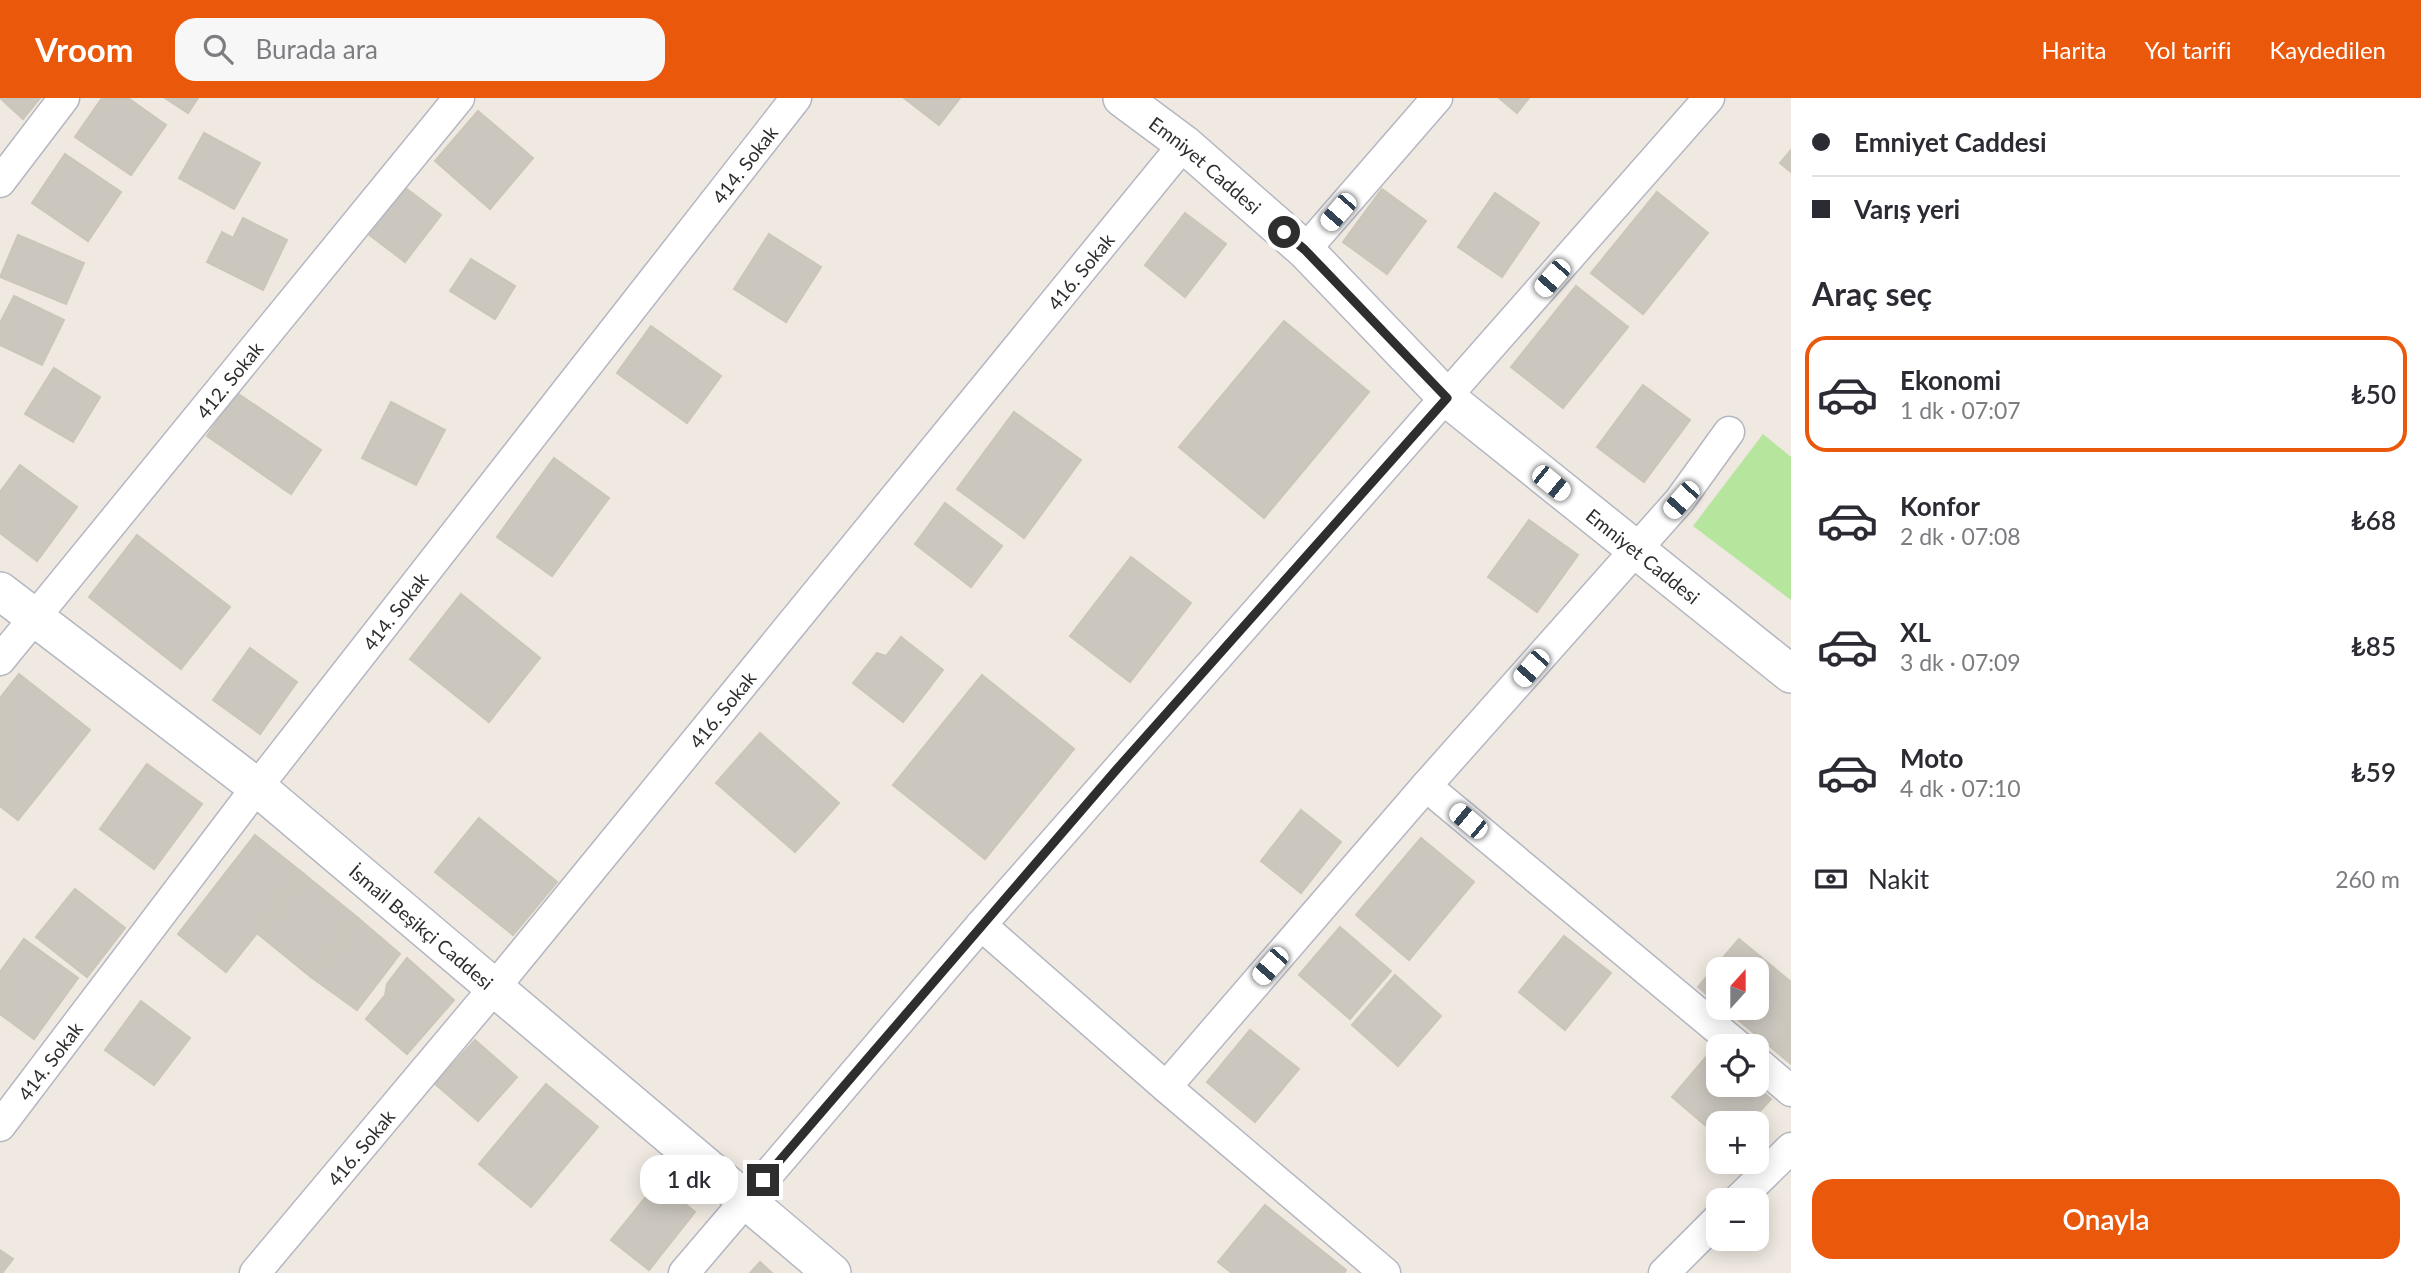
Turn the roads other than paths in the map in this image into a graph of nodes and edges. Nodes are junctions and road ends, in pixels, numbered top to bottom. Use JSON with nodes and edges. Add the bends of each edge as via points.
{"nodes":[{"id":1,"x":64,"y":98,"type":"edge"},
{"id":2,"x":458,"y":98,"type":"edge"},
{"id":3,"x":796,"y":98,"type":"edge"},
{"id":4,"x":1122,"y":98,"type":"edge"},
{"id":5,"x":1437,"y":98,"type":"edge"},
{"id":6,"x":1709,"y":98,"type":"edge"},
{"id":7,"x":1184,"y":144,"type":"junction"},
{"id":8,"x":0,"y":182,"type":"edge"},
{"id":9,"x":1305,"y":250,"type":"junction"},
{"id":10,"x":1447,"y":398,"type":"junction"},
{"id":11,"x":1729,"y":432,"type":"dead end"},
{"id":12,"x":1635,"y":551,"type":"junction"},
{"id":13,"x":0,"y":591,"type":"edge"},
{"id":14,"x":35,"y":619,"type":"junction"},
{"id":15,"x":0,"y":660,"type":"edge"},
{"id":16,"x":1791,"y":674,"type":"edge"},
{"id":17,"x":1426,"y":786,"type":"junction"},
{"id":18,"x":257,"y":787,"type":"junction"},
{"id":19,"x":981,"y":925,"type":"junction"},
{"id":20,"x":495,"y":987,"type":"junction"},
{"id":21,"x":1724,"y":1034,"type":"edge"},
{"id":22,"x":1769,"y":1072,"type":"edge"},
{"id":23,"x":1166,"y":1087,"type":"junction"},
{"id":24,"x":1791,"y":1091,"type":"edge"},
{"id":25,"x":0,"y":1126,"type":"edge"},
{"id":26,"x":1791,"y":1148,"type":"edge"},
{"id":27,"x":1750,"y":1188,"type":"edge"},
{"id":28,"x":744,"y":1201,"type":"junction"},
{"id":29,"x":1706,"y":1231,"type":"edge"},
{"id":30,"x":255,"y":1273,"type":"edge"},
{"id":31,"x":684,"y":1273,"type":"edge"},
{"id":32,"x":832,"y":1273,"type":"edge"},
{"id":33,"x":1385,"y":1273,"type":"edge"},
{"id":34,"x":1664,"y":1273,"type":"edge"}],
"edges":[{"from":1,"to":8,"type":"street"},
{"from":2,"to":14,"type":"street","name":"412. Sokak"},
{"from":3,"to":18,"type":"street","name":"414. Sokak"},
{"from":4,"to":7,"type":"street","name":"Emniyet Caddesi"},
{"from":5,"to":9,"type":"street"},
{"from":6,"to":10,"type":"street"},
{"from":7,"to":9,"type":"street","name":"Emniyet Caddesi"},
{"from":7,"to":20,"type":"street","name":"416. Sokak"},
{"from":9,"to":10,"type":"street","name":"Emniyet Caddesi"},
{"from":10,"to":12,"type":"street","name":"Emniyet Caddesi"},
{"from":10,"to":19,"type":"street"},
{"from":11,"to":12,"type":"street","via":[[1681,500]]},
{"from":12,"to":16,"type":"street","name":"Emniyet Caddesi"},
{"from":12,"to":17,"type":"street"},
{"from":13,"to":14,"type":"street","name":"İsmail Beşikçi Caddesi"},
{"from":14,"to":15,"type":"street","name":"412. Sokak"},
{"from":14,"to":18,"type":"street","name":"İsmail Beşikçi Caddesi"},
{"from":17,"to":21,"type":"street"},
{"from":17,"to":23,"type":"street"},
{"from":18,"to":20,"type":"street","name":"İsmail Beşikçi Caddesi"},
{"from":18,"to":25,"type":"street","name":"414. Sokak"},
{"from":19,"to":23,"type":"street"},
{"from":19,"to":28,"type":"street"},
{"from":20,"to":28,"type":"street","name":"İsmail Beşikçi Caddesi"},
{"from":20,"to":30,"type":"street","name":"416. Sokak"},
{"from":22,"to":24,"type":"street"},
{"from":23,"to":33,"type":"street"},
{"from":26,"to":27,"type":"street"},
{"from":28,"to":31,"type":"street"},
{"from":28,"to":32,"type":"street","name":"İsmail Beşikçi Caddesi"},
{"from":29,"to":34,"type":"street"}]}
